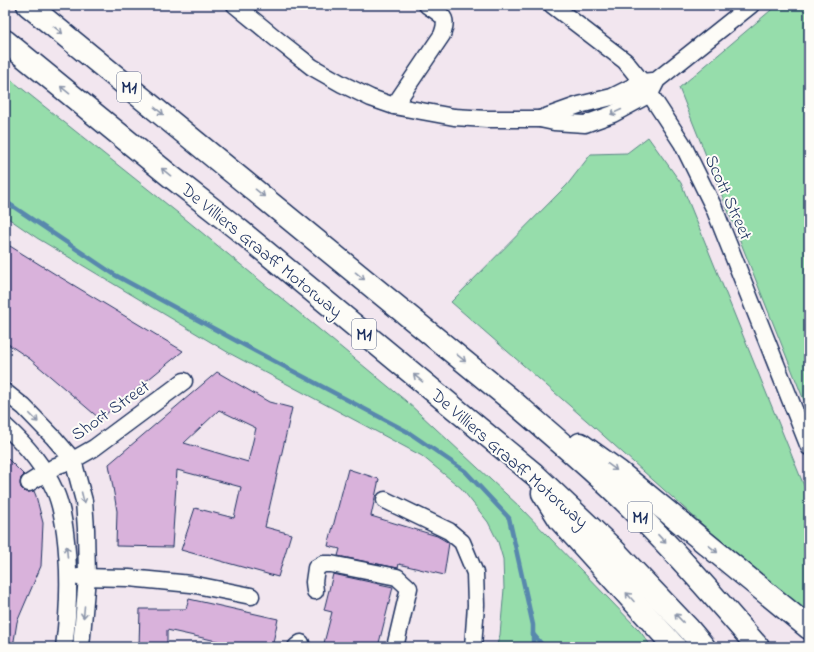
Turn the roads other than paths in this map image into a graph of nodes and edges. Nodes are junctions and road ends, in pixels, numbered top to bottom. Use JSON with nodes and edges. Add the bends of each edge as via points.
{"nodes":[{"id":1,"x":28,"y":5,"type":"edge"},
{"id":2,"x":235,"y":5,"type":"edge"},
{"id":3,"x":427,"y":5,"type":"edge"},
{"id":4,"x":552,"y":5,"type":"edge"},
{"id":5,"x":750,"y":5,"type":"edge"},
{"id":6,"x":5,"y":41,"type":"edge"},
{"id":7,"x":650,"y":85,"type":"junction"},
{"id":8,"x":394,"y":106,"type":"junction"},
{"id":9,"x":184,"y":381,"type":"dead end"},
{"id":10,"x":5,"y":392,"type":"edge"},
{"id":11,"x":510,"y":399,"type":"junction"},
{"id":12,"x":5,"y":426,"type":"edge"},
{"id":13,"x":809,"y":447,"type":"edge"},
{"id":14,"x":73,"y":460,"type":"junction"},
{"id":15,"x":50,"y":469,"type":"junction"},
{"id":16,"x":534,"y":474,"type":"junction"},
{"id":17,"x":29,"y":483,"type":"dead end"},
{"id":18,"x":386,"y":500,"type":"dead end"},
{"id":19,"x":69,"y":576,"type":"junction"},
{"id":20,"x":88,"y":577,"type":"junction"},
{"id":21,"x":315,"y":591,"type":"dead end"},
{"id":22,"x":69,"y":594,"type":"junction"},
{"id":23,"x":251,"y":596,"type":"dead end"},
{"id":24,"x":809,"y":628,"type":"edge"},
{"id":25,"x":56,"y":647,"type":"edge"},
{"id":26,"x":64,"y":647,"type":"edge"},
{"id":27,"x":81,"y":647,"type":"edge"},
{"id":28,"x":395,"y":647,"type":"edge"},
{"id":29,"x":473,"y":647,"type":"edge"},
{"id":30,"x":675,"y":647,"type":"edge"},
{"id":31,"x":704,"y":647,"type":"edge"},
{"id":32,"x":758,"y":647,"type":"edge"}],
"edges":[{"from":1,"to":11,"type":"highway","number":"M1","one_way":true},
{"from":2,"to":8,"type":"street","via":[[312,67],[371,98]]},
{"from":3,"to":8,"type":"street","via":[[441,15],[446,25],[442,35]]},
{"from":4,"to":7,"type":"street","name":"Scott Street","via":[[625,61]]},
{"from":5,"to":7,"type":"street"},
{"from":16,"to":6,"type":"highway","name":"De Villiers Graaff Motorway","number":"M1","one_way":true},
{"from":7,"to":8,"type":"street","via":[[613,114],[585,124],[540,119],[454,117]]},
{"from":7,"to":13,"type":"street","name":"Scott Street","via":[[714,208]]},
{"from":9,"to":14,"type":"street","name":"Short Street","via":[[94,448]]},
{"from":10,"to":14,"type":"street","one_way":true,"via":[[24,407]]},
{"from":11,"to":24,"type":"highway","one_way":true,"via":[[619,472]]},
{"from":11,"to":32,"type":"highway","number":"M1","one_way":true,"via":[[582,461],[654,531]]},
{"from":12,"to":15,"type":"street"},
{"from":14,"to":15,"type":"street","name":"Short Street"},
{"from":14,"to":20,"type":"street","one_way":true,"via":[[84,501]]},
{"from":15,"to":17,"type":"street","name":"Short Street"},
{"from":19,"to":15,"type":"street","one_way":true,"via":[[62,511]]},
{"from":30,"to":16,"type":"highway","one_way":true,"via":[[560,520]]},
{"from":31,"to":16,"type":"highway","name":"De Villiers Graaff Motorway","number":"M1","one_way":true,"via":[[613,549]]},
{"from":18,"to":29,"type":"street","via":[[449,531],[462,542],[475,573]]},
{"from":19,"to":20,"type":"street"},
{"from":19,"to":22,"type":"street"},
{"from":20,"to":23,"type":"street","via":[[184,583]]},
{"from":20,"to":27,"type":"street","one_way":true},
{"from":21,"to":28,"type":"street","via":[[316,568],[323,564],[397,577],[409,588]]},
{"from":22,"to":25,"type":"street"},
{"from":22,"to":26,"type":"street"}]}
